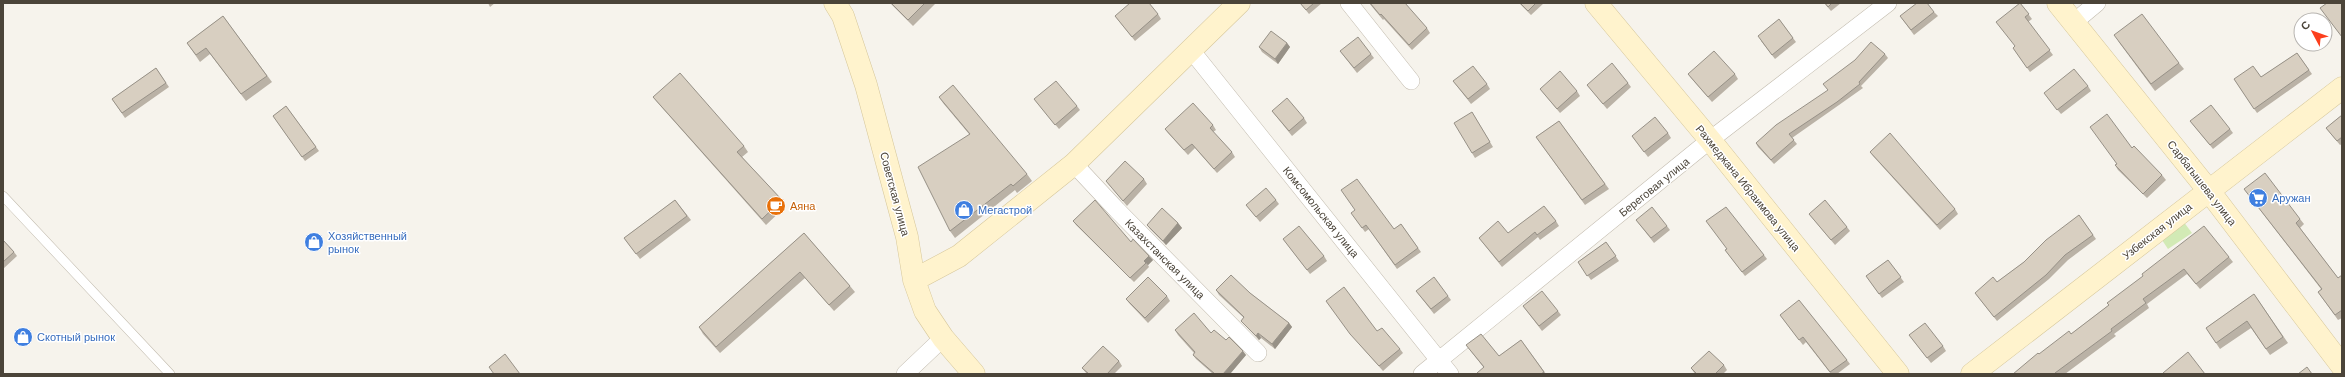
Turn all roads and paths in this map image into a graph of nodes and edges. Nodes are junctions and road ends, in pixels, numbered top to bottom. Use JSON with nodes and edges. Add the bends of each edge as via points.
{"nodes":[{"id":1,"x":835,"y":3,"type":"edge"},
{"id":2,"x":1239,"y":3,"type":"edge"},
{"id":3,"x":1349,"y":3,"type":"edge"},
{"id":4,"x":1596,"y":3,"type":"edge"},
{"id":5,"x":1888,"y":3,"type":"edge"},
{"id":6,"x":2058,"y":3,"type":"edge"},
{"id":7,"x":2097,"y":3,"type":"edge"},
{"id":8,"x":2073,"y":22,"type":"junction"},
{"id":9,"x":1191,"y":50,"type":"junction"},
{"id":10,"x":1411,"y":81,"type":"dead end"},
{"id":11,"x":2342,"y":88,"type":"edge"},
{"id":12,"x":1710,"y":140,"type":"junction"},
{"id":13,"x":1074,"y":164,"type":"junction"},
{"id":14,"x":2210,"y":191,"type":"junction"},
{"id":15,"x":3,"y":196,"type":"edge"},
{"id":16,"x":914,"y":280,"type":"junction"},
{"id":17,"x":943,"y":338,"type":"junction"},
{"id":18,"x":1258,"y":353,"type":"dead end"},
{"id":19,"x":1440,"y":361,"type":"junction"},
{"id":20,"x":2342,"y":366,"type":"edge"},
{"id":21,"x":170,"y":374,"type":"edge"},
{"id":22,"x":905,"y":374,"type":"edge"},
{"id":23,"x":974,"y":374,"type":"edge"},
{"id":24,"x":1422,"y":374,"type":"edge"},
{"id":25,"x":1450,"y":374,"type":"edge"},
{"id":26,"x":1898,"y":374,"type":"edge"},
{"id":27,"x":1972,"y":374,"type":"edge"}],
"edges":[{"from":1,"to":16,"type":"street","name":"Советская улица","via":[[866,85],[907,237]]},
{"from":2,"to":9,"type":"street"},
{"from":3,"to":10,"type":"street"},
{"from":4,"to":12,"type":"street","name":"Рахмеджана Ибраимова улица"},
{"from":5,"to":12,"type":"street","name":"Береговая улица"},
{"from":6,"to":8,"type":"street","name":"Сарбагышева улица"},
{"from":7,"to":8,"type":"street"},
{"from":8,"to":14,"type":"street","name":"Сарбагышева улица"},
{"from":9,"to":13,"type":"street"},
{"from":9,"to":19,"type":"street","name":"Комсомольская улица"},
{"from":11,"to":14,"type":"street","name":"Узбекская улица"},
{"from":12,"to":19,"type":"street","name":"Береговая улица"},
{"from":12,"to":26,"type":"street","name":"Рахмеджана Ибраимова улица"},
{"from":13,"to":16,"type":"street","via":[[959,256]]},
{"from":13,"to":18,"type":"street","name":"Казахстанская улица"},
{"from":14,"to":20,"type":"street","name":"Сарбагышева улица"},
{"from":14,"to":27,"type":"street","name":"Узбекская улица"},
{"from":15,"to":21,"type":"lane"},
{"from":16,"to":17,"type":"street","name":"Советская улица","via":[[925,311]]},
{"from":17,"to":22,"type":"street"},
{"from":17,"to":23,"type":"street","name":"Советская улица"},
{"from":19,"to":24,"type":"street","name":"Береговая улица"},
{"from":19,"to":25,"type":"street","name":"Комсомольская улица"}]}
